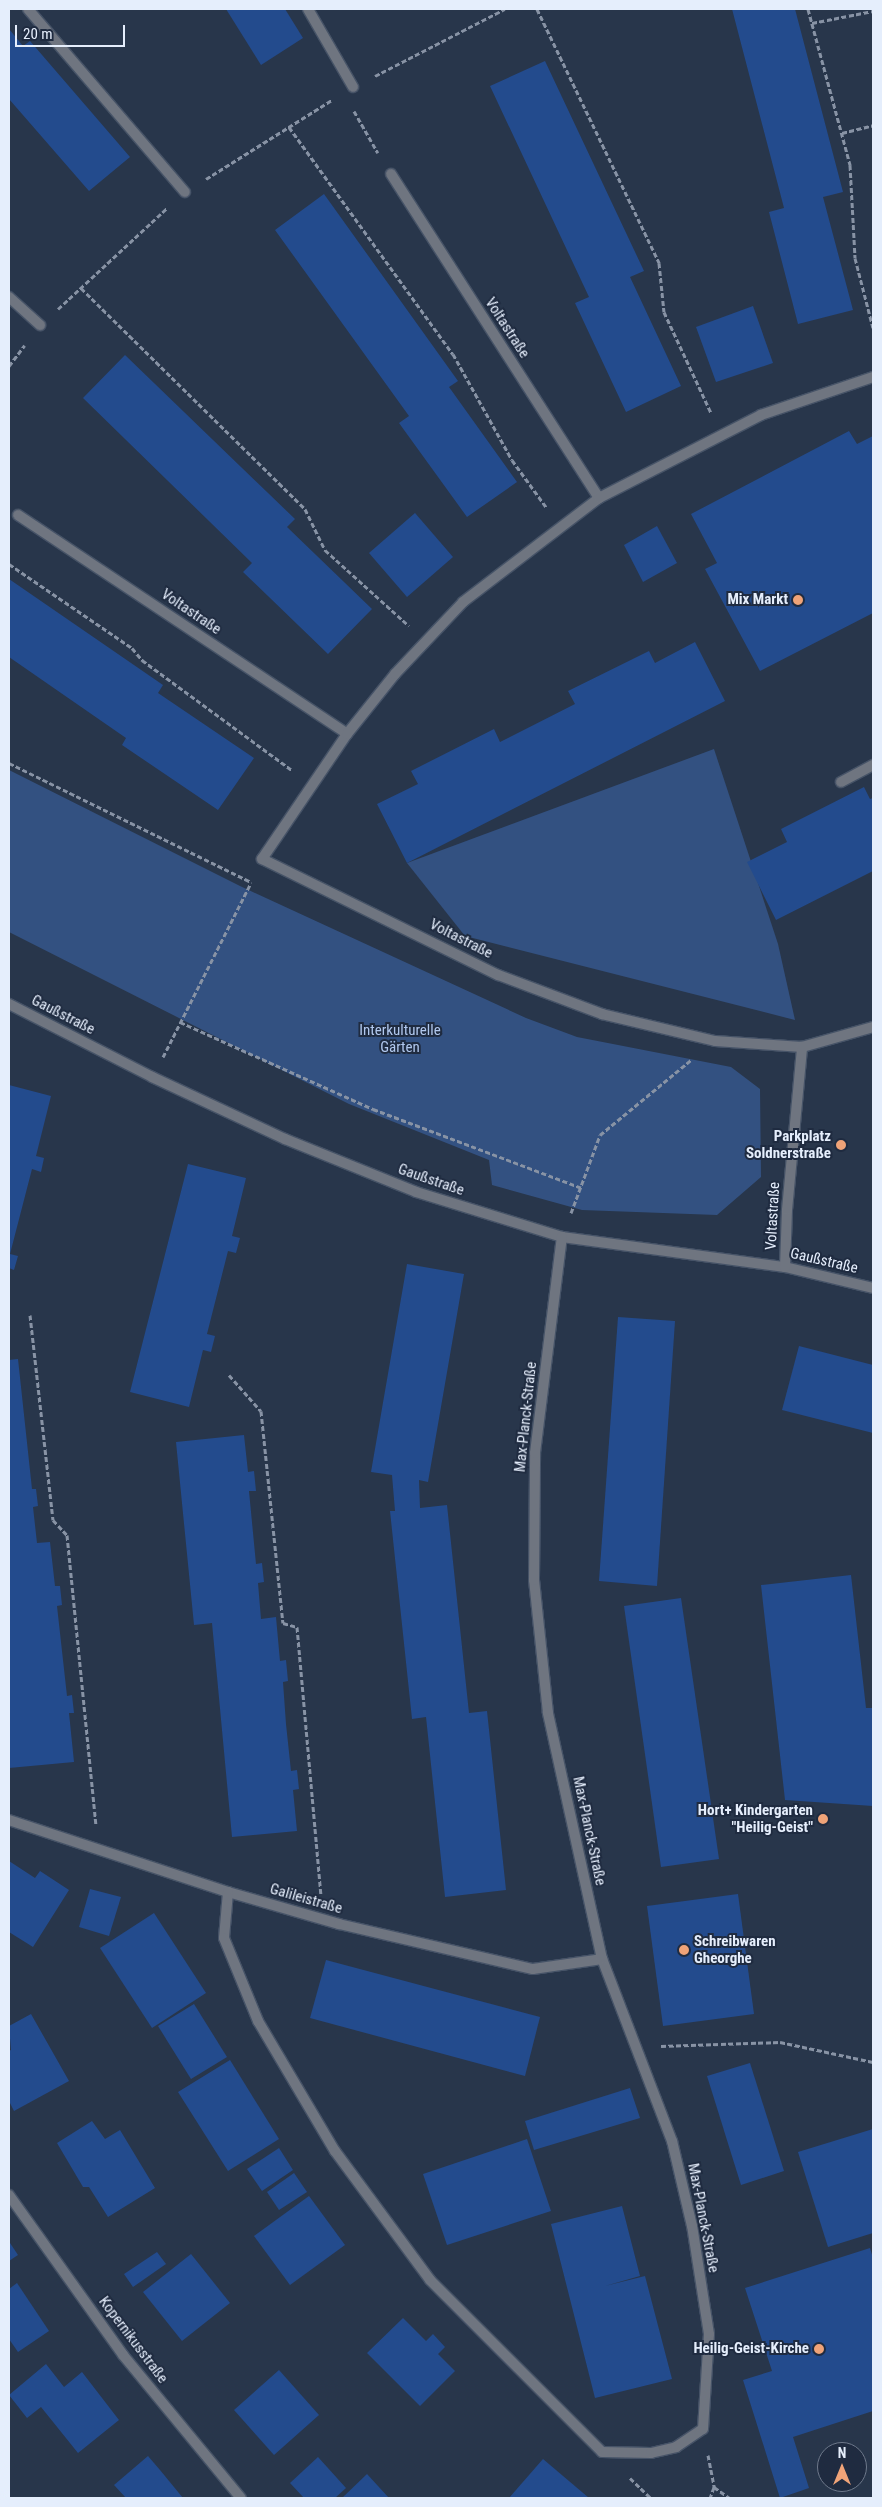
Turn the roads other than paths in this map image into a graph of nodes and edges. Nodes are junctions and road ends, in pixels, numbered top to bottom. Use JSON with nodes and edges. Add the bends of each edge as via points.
{"nodes":[{"id":1,"x":28,"y":9,"type":"edge"},
{"id":2,"x":308,"y":9,"type":"edge"},
{"id":3,"x":349,"y":90,"type":"road end"},
{"id":4,"x":391,"y":174,"type":"road end"},
{"id":5,"x":185,"y":192,"type":"road end"},
{"id":6,"x":9,"y":297,"type":"edge"},
{"id":7,"x":40,"y":325,"type":"road end"},
{"id":8,"x":873,"y":377,"type":"edge"},
{"id":9,"x":599,"y":498,"type":"junction"},
{"id":10,"x":18,"y":515,"type":"dead end"},
{"id":11,"x":347,"y":734,"type":"junction"},
{"id":12,"x":873,"y":765,"type":"edge"},
{"id":13,"x":841,"y":782,"type":"dead end"},
{"id":14,"x":9,"y":1004,"type":"edge"},
{"id":15,"x":873,"y":1027,"type":"edge"},
{"id":16,"x":802,"y":1047,"type":"junction"},
{"id":17,"x":562,"y":1237,"type":"junction"},
{"id":18,"x":785,"y":1267,"type":"junction"},
{"id":19,"x":873,"y":1288,"type":"edge"},
{"id":20,"x":9,"y":1820,"type":"edge"},
{"id":21,"x":228,"y":1892,"type":"junction"},
{"id":22,"x":602,"y":1959,"type":"junction"},
{"id":23,"x":9,"y":2195,"type":"edge"},
{"id":24,"x":241,"y":2498,"type":"edge"}],
"edges":[{"from":1,"to":5,"type":"street"},
{"from":2,"to":3,"type":"street"},
{"from":4,"to":9,"type":"street","name":"Voltastraße"},
{"from":6,"to":7,"type":"street"},
{"from":8,"to":9,"type":"street","via":[[761,416]]},
{"from":9,"to":11,"type":"street","via":[[463,602]]},
{"from":10,"to":11,"type":"street","name":"Voltastraße"},
{"from":11,"to":16,"type":"street","name":"Voltastraße","via":[[262,860],[498,975],[602,1014],[715,1041]]},
{"from":12,"to":13,"type":"street"},
{"from":14,"to":17,"type":"street","name":"Gaußstraße","via":[[152,1077],[285,1138],[416,1192]]},
{"from":15,"to":16,"type":"street","name":"Voltastraße"},
{"from":16,"to":18,"type":"street","name":"Voltastraße","via":[[786,1210]]},
{"from":17,"to":18,"type":"street","name":"Gaußstraße"},
{"from":17,"to":22,"type":"street","name":"Max-Planck-Straße","via":[[535,1453],[534,1580],[548,1712]]},
{"from":18,"to":19,"type":"street","name":"Gaußstraße"},
{"from":20,"to":21,"type":"street","name":"Galileistraße"},
{"from":21,"to":22,"type":"street","name":"Galileistraße","via":[[323,1919],[533,1969]]},
{"from":21,"to":22,"type":"street","name":"Max-Planck-Straße","via":[[224,1938],[258,2021],[335,2151],[430,2280],[602,2452],[651,2453],[676,2447],[703,2429],[709,2334],[692,2226],[672,2141]]},
{"from":23,"to":24,"type":"street","name":"Kopernikusstraße","via":[[123,2355]]}]}
